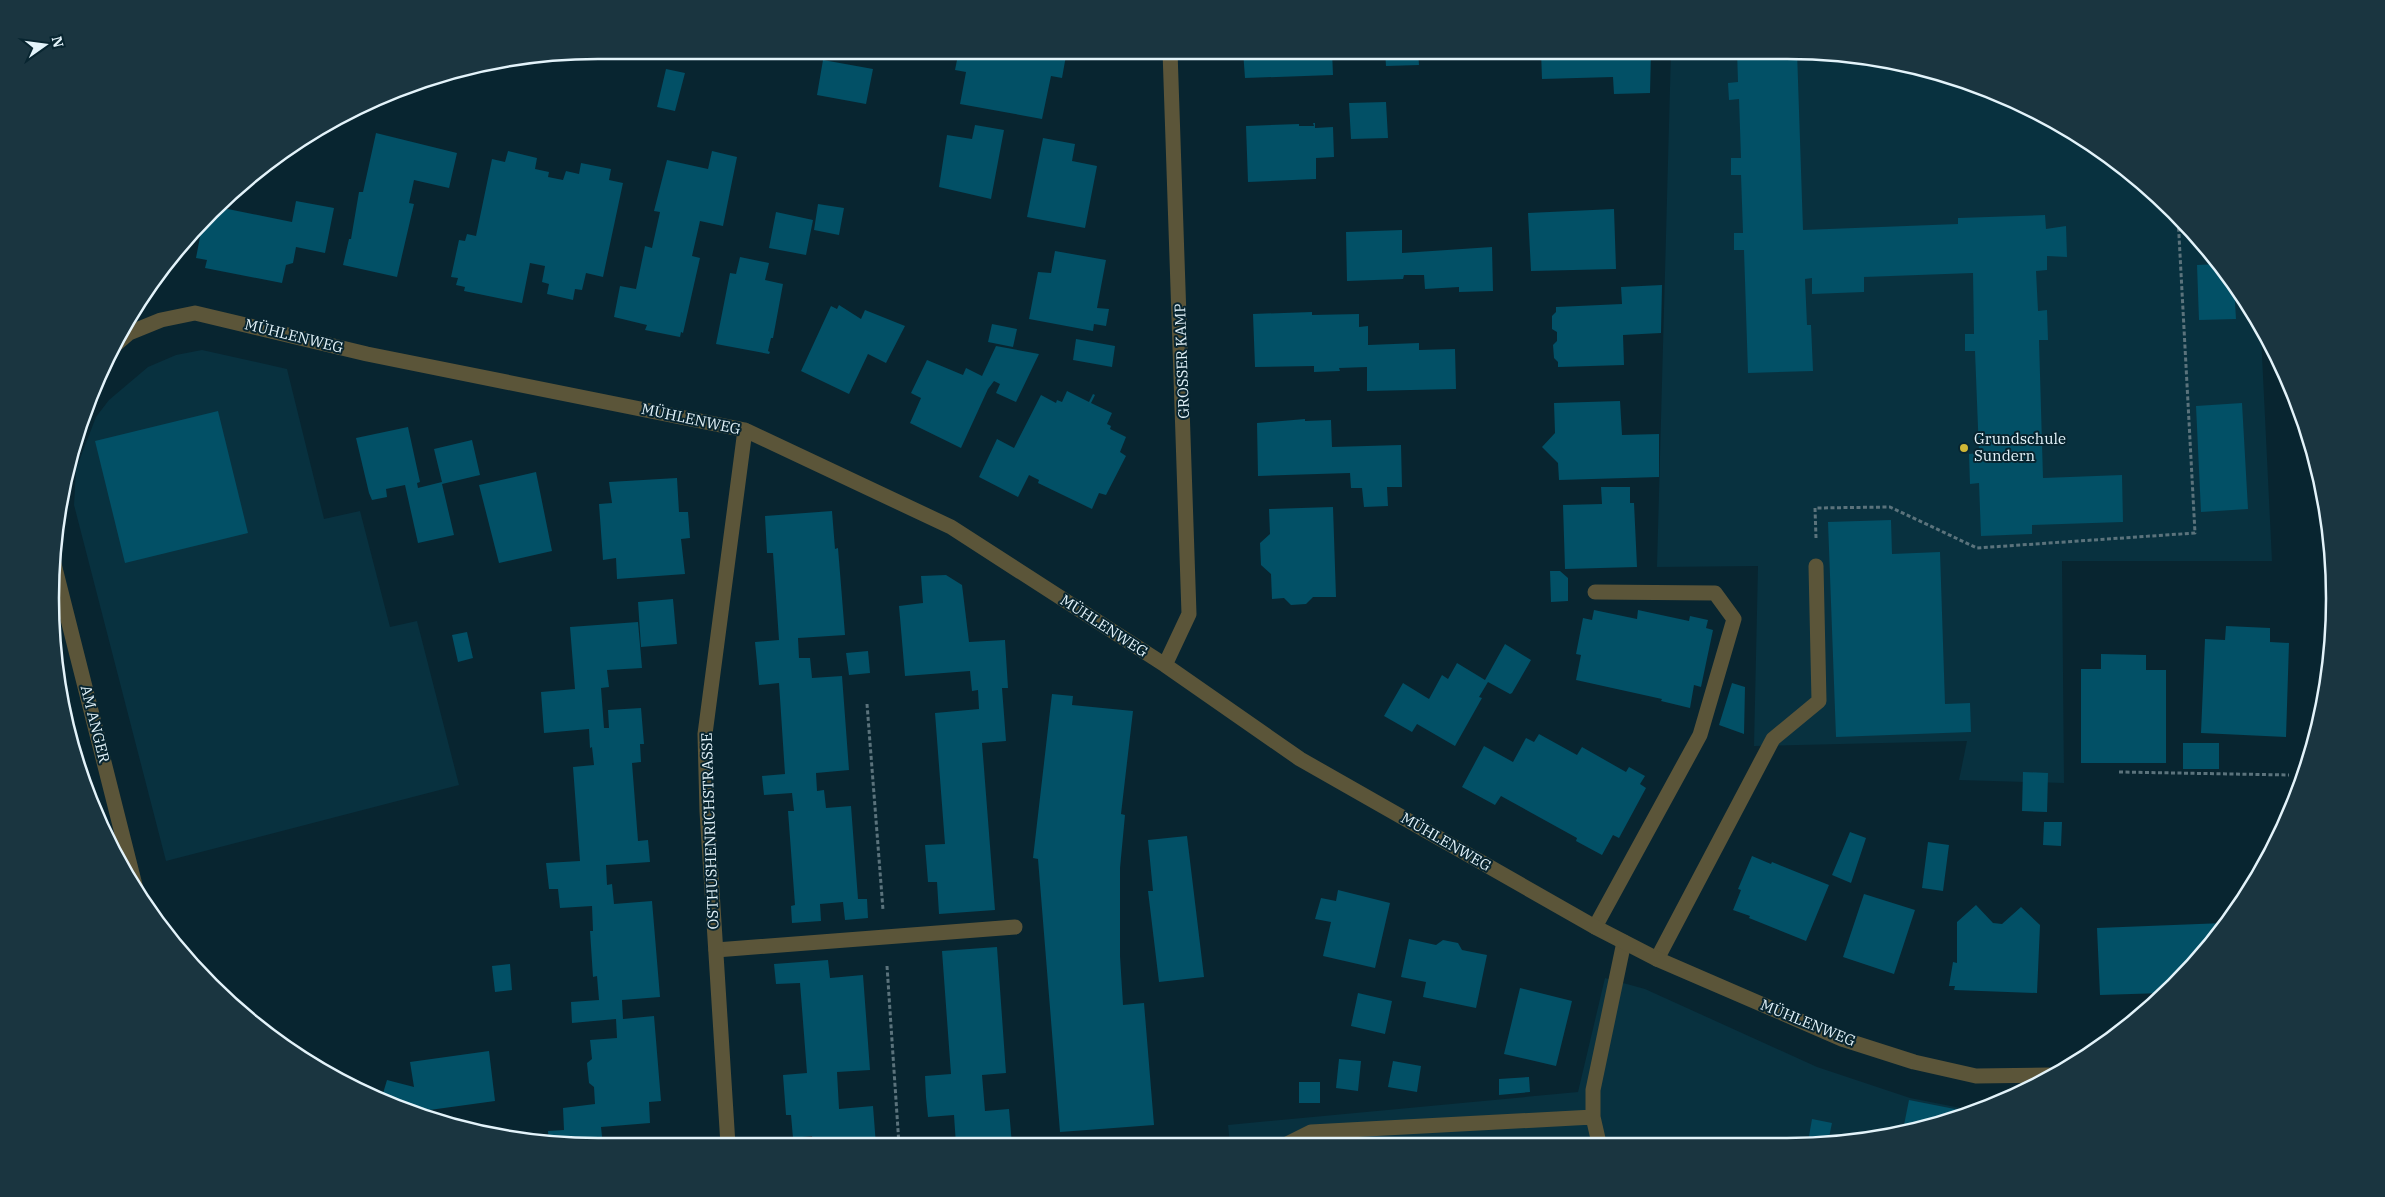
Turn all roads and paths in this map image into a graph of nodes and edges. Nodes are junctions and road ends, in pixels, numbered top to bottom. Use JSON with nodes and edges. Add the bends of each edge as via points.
{"nodes":[{"id":1,"x":1170,"y":59,"type":"edge"},
{"id":2,"x":2179,"y":228,"type":"edge"},
{"id":3,"x":129,"y":333,"type":"edge"},
{"id":4,"x":745,"y":430,"type":"junction"},
{"id":5,"x":1816,"y":566,"type":"joint"},
{"id":6,"x":59,"y":585,"type":"edge"},
{"id":7,"x":1595,"y":592,"type":"dead end"},
{"id":8,"x":1165,"y":666,"type":"junction"},
{"id":9,"x":2119,"y":772,"type":"dead end"},
{"id":10,"x":2289,"y":775,"type":"dead end"},
{"id":11,"x":130,"y":867,"type":"edge"},
{"id":12,"x":1015,"y":927,"type":"dead end"},
{"id":13,"x":1595,"y":927,"type":"junction"},
{"id":14,"x":1624,"y":942,"type":"junction"},
{"id":15,"x":716,"y":950,"type":"junction"},
{"id":16,"x":1657,"y":959,"type":"junction"},
{"id":17,"x":2039,"y":1075,"type":"edge"},
{"id":18,"x":1592,"y":1117,"type":"junction"},
{"id":19,"x":728,"y":1138,"type":"edge"},
{"id":20,"x":1299,"y":1138,"type":"edge"},
{"id":21,"x":1597,"y":1138,"type":"edge"}],
"edges":[{"from":1,"to":8,"type":"street","name":"GROSSER KAMP","via":[[1189,614]]},
{"from":2,"to":5,"type":"path","via":[[2194,534],[1978,548],[1890,507],[1815,508]]},
{"from":3,"to":4,"type":"street","name":"MÜHLENWEG","via":[[153,323],[195,313],[367,354]]},
{"from":4,"to":8,"type":"street","name":"MÜHLENWEG","via":[[952,527]]},
{"from":4,"to":15,"type":"street","name":"OSTHUSHENRICHSTRASSE","via":[[704,734]]},
{"from":5,"to":16,"type":"street","via":[[1819,701],[1773,739]]},
{"from":6,"to":11,"type":"street","name":"AM ANGER"},
{"from":7,"to":13,"type":"street","via":[[1715,593],[1734,619],[1700,735]]},
{"from":8,"to":13,"type":"street","name":"MÜHLENWEG","via":[[1300,758]]},
{"from":9,"to":10,"type":"path"},
{"from":12,"to":15,"type":"street"},
{"from":13,"to":14,"type":"street","name":"MÜHLENWEG"},
{"from":14,"to":16,"type":"street","name":"MÜHLENWEG"},
{"from":14,"to":18,"type":"street","via":[[1592,1090]]},
{"from":15,"to":19,"type":"street","name":"OSTHUSHENRICHSTRASSE"},
{"from":16,"to":17,"type":"street","name":"MÜHLENWEG","via":[[1842,1039],[1914,1062],[1976,1076]]},
{"from":18,"to":20,"type":"street","via":[[1311,1132]]},
{"from":18,"to":21,"type":"street"}]}
